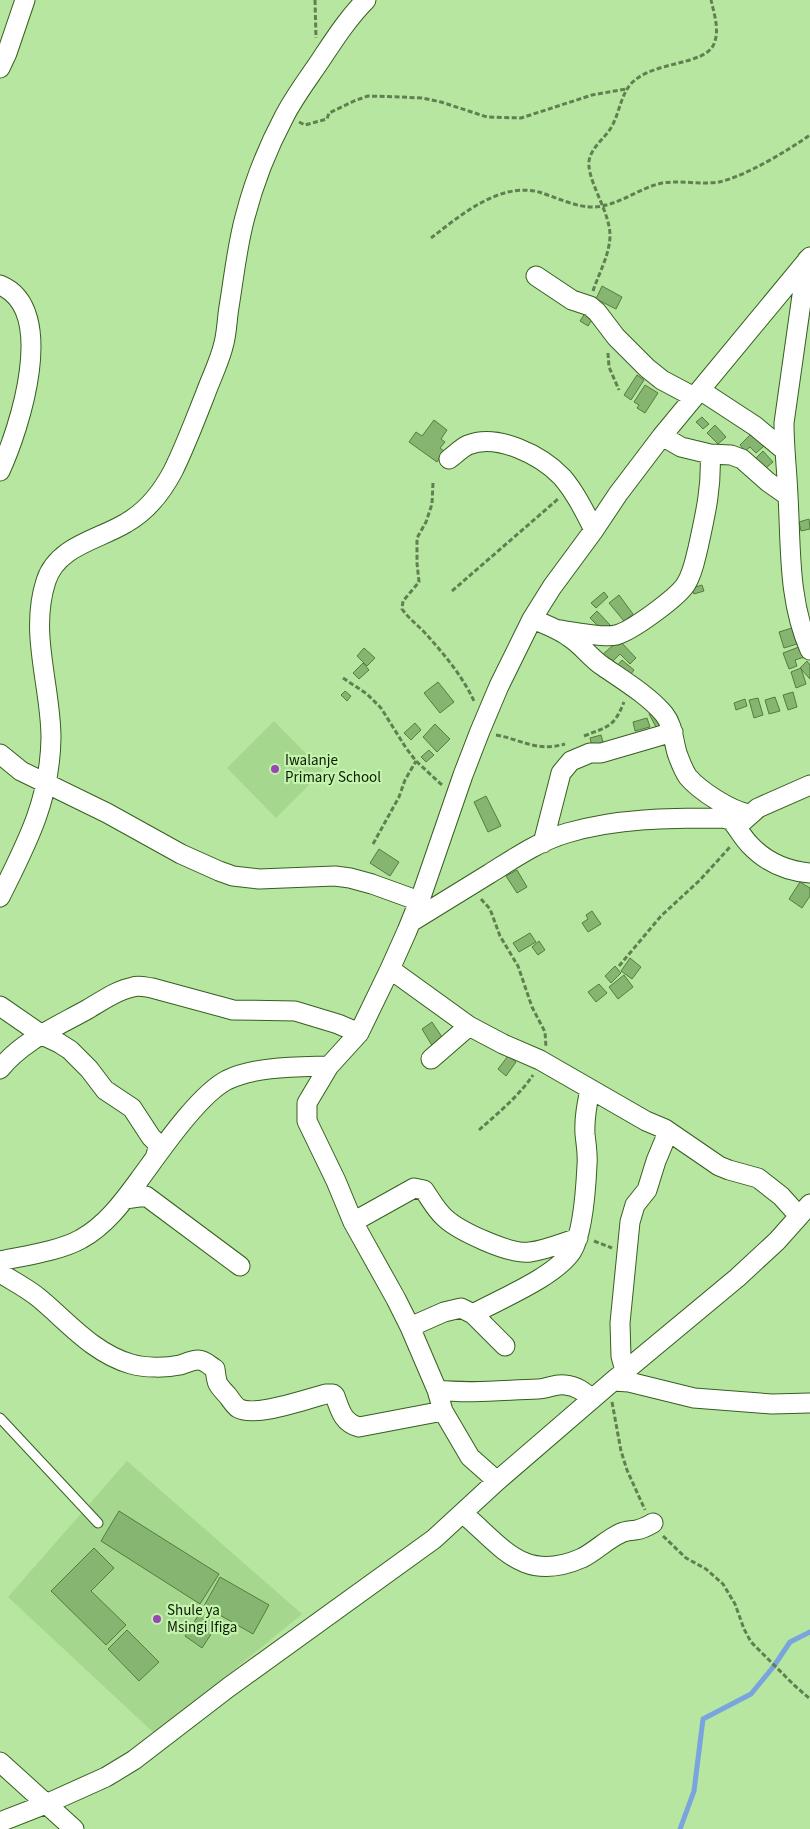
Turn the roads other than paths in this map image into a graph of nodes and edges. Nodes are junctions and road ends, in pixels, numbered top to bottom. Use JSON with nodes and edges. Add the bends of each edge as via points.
{"nodes":[{"id":1,"x":25,"y":0,"type":"edge"},
{"id":2,"x":366,"y":0,"type":"edge"},
{"id":3,"x":0,"y":68,"type":"edge"},
{"id":4,"x":809,"y":259,"type":"edge"},
{"id":5,"x":536,"y":276,"type":"dead end"},
{"id":6,"x":0,"y":285,"type":"edge"},
{"id":7,"x":697,"y":393,"type":"junction"},
{"id":8,"x":662,"y":436,"type":"junction"},
{"id":9,"x":784,"y":450,"type":"junction"},
{"id":10,"x":710,"y":454,"type":"junction"},
{"id":11,"x":449,"y":459,"type":"dead end"},
{"id":12,"x":0,"y":471,"type":"edge"},
{"id":13,"x":788,"y":496,"type":"junction"},
{"id":14,"x":594,"y":530,"type":"junction"},
{"id":15,"x":532,"y":619,"type":"junction"},
{"id":16,"x":558,"y":630,"type":"junction"},
{"id":17,"x":810,"y":650,"type":"edge"},
{"id":18,"x":672,"y":732,"type":"junction"},
{"id":19,"x":0,"y":754,"type":"edge"},
{"id":20,"x":0,"y":772,"type":"edge"},
{"id":21,"x":810,"y":785,"type":"edge"},
{"id":22,"x":46,"y":787,"type":"junction"},
{"id":23,"x":742,"y":824,"type":"junction"},
{"id":24,"x":543,"y":843,"type":"junction"},
{"id":25,"x":810,"y":873,"type":"edge"},
{"id":26,"x":0,"y":897,"type":"edge"},
{"id":27,"x":419,"y":901,"type":"junction"},
{"id":28,"x":411,"y":922,"type":"junction"},
{"id":29,"x":390,"y":969,"type":"junction"},
{"id":30,"x":0,"y":1006,"type":"edge"},
{"id":31,"x":469,"y":1026,"type":"junction"},
{"id":32,"x":359,"y":1033,"type":"junction"},
{"id":33,"x":42,"y":1035,"type":"junction"},
{"id":34,"x":431,"y":1059,"type":"dead end"},
{"id":35,"x":329,"y":1066,"type":"junction"},
{"id":36,"x":0,"y":1069,"type":"edge"},
{"id":37,"x":590,"y":1089,"type":"junction"},
{"id":38,"x":668,"y":1132,"type":"junction"},
{"id":39,"x":155,"y":1158,"type":"junction"},
{"id":40,"x":125,"y":1199,"type":"junction"},
{"id":41,"x":806,"y":1210,"type":"edge"},
{"id":42,"x":353,"y":1222,"type":"junction"},
{"id":43,"x":578,"y":1238,"type":"junction"},
{"id":44,"x":0,"y":1262,"type":"edge"},
{"id":45,"x":240,"y":1266,"type":"dead end"},
{"id":46,"x":0,"y":1273,"type":"edge"},
{"id":47,"x":473,"y":1314,"type":"junction"},
{"id":48,"x":410,"y":1327,"type":"junction"},
{"id":49,"x":505,"y":1346,"type":"dead end"},
{"id":50,"x":609,"y":1384,"type":"junction"},
{"id":51,"x":437,"y":1390,"type":"junction"},
{"id":52,"x":810,"y":1403,"type":"edge"},
{"id":53,"x":443,"y":1411,"type":"junction"},
{"id":54,"x":0,"y":1418,"type":"edge"},
{"id":55,"x":497,"y":1480,"type":"junction"},
{"id":56,"x":460,"y":1515,"type":"junction"},
{"id":57,"x":98,"y":1523,"type":"dead end"},
{"id":58,"x":653,"y":1523,"type":"road end"},
{"id":59,"x":0,"y":1762,"type":"edge"},
{"id":60,"x":46,"y":1804,"type":"junction"},
{"id":61,"x":0,"y":1822,"type":"edge"},
{"id":62,"x":74,"y":1829,"type":"edge"}],
"edges":[{"from":1,"to":3,"type":"street"},
{"from":2,"to":22,"type":"street","via":[[284,116],[264,160],[244,219],[224,343],[173,470],[154,501],[127,523],[68,553],[55,564],[46,581],[39,618],[51,738]]},
{"from":4,"to":7,"type":"street"},
{"from":4,"to":9,"type":"street","via":[[784,423]]},
{"from":5,"to":7,"type":"street","via":[[572,300],[590,306],[629,352],[662,380]]},
{"from":6,"to":12,"type":"street","via":[[13,292],[23,309],[31,348],[23,404]]},
{"from":7,"to":8,"type":"street"},
{"from":7,"to":9,"type":"street","via":[[748,421]]},
{"from":8,"to":10,"type":"street","via":[[681,447]]},
{"from":8,"to":14,"type":"street"},
{"from":9,"to":13,"type":"street"},
{"from":10,"to":13,"type":"street","via":[[742,459]]},
{"from":10,"to":16,"type":"street","via":[[708,507],[686,586],[653,613],[615,636]]},
{"from":11,"to":14,"type":"street","via":[[466,446],[482,441],[513,446],[550,467],[562,478]]},
{"from":13,"to":17,"type":"street","via":[[796,611]]},
{"from":14,"to":15,"type":"street"},
{"from":15,"to":16,"type":"street"},
{"from":15,"to":27,"type":"street","via":[[480,731]]},
{"from":16,"to":18,"type":"street","via":[[654,702],[672,726]]},
{"from":18,"to":23,"type":"street","via":[[687,776],[732,809]]},
{"from":18,"to":24,"type":"street","via":[[571,761],[559,778]]},
{"from":19,"to":22,"type":"street"},
{"from":20,"to":22,"type":"street"},
{"from":21,"to":23,"type":"street","via":[[769,802]]},
{"from":22,"to":26,"type":"street","via":[[29,839]]},
{"from":22,"to":27,"type":"street","via":[[107,813],[200,864],[233,876],[273,879],[335,876],[372,884]]},
{"from":23,"to":24,"type":"street","via":[[722,818],[640,819],[582,829]]},
{"from":23,"to":25,"type":"street","via":[[750,845],[772,862],[786,869]]},
{"from":24,"to":28,"type":"street"},
{"from":27,"to":28,"type":"street"},
{"from":28,"to":29,"type":"street"},
{"from":29,"to":31,"type":"street"},
{"from":29,"to":32,"type":"street"},
{"from":30,"to":33,"type":"street"},
{"from":31,"to":34,"type":"street"},
{"from":31,"to":37,"type":"street","via":[[540,1060]]},
{"from":32,"to":33,"type":"street","via":[[295,1011],[233,1010],[138,986],[117,993]]},
{"from":32,"to":35,"type":"street"},
{"from":33,"to":36,"type":"street","via":[[25,1045]]},
{"from":33,"to":39,"type":"street","via":[[70,1050],[105,1090],[132,1108],[160,1145]]},
{"from":35,"to":39,"type":"street","via":[[274,1069],[228,1080],[198,1105]]},
{"from":35,"to":42,"type":"street","via":[[309,1097],[306,1118]]},
{"from":37,"to":38,"type":"street"},
{"from":37,"to":43,"type":"street","via":[[585,1115],[587,1165]]},
{"from":38,"to":41,"type":"street","via":[[719,1166],[758,1178]]},
{"from":38,"to":50,"type":"street","via":[[647,1190],[632,1213],[620,1323],[621,1356]]},
{"from":39,"to":40,"type":"street"},
{"from":40,"to":44,"type":"street","via":[[104,1222],[81,1239]]},
{"from":40,"to":45,"type":"street","via":[[146,1196]]},
{"from":41,"to":50,"type":"street","via":[[737,1278]]},
{"from":42,"to":43,"type":"street","via":[[417,1188],[424,1190],[451,1223],[512,1250],[530,1252]]},
{"from":42,"to":48,"type":"street"},
{"from":43,"to":47,"type":"street","via":[[567,1257],[556,1267]]},
{"from":46,"to":53,"type":"street","via":[[38,1297],[95,1347],[110,1355],[131,1364],[151,1366],[198,1360],[205,1362],[215,1369],[218,1386],[243,1410],[263,1410],[333,1394],[344,1418],[359,1427]]},
{"from":47,"to":48,"type":"street","via":[[466,1309],[455,1308]]},
{"from":47,"to":49,"type":"street"},
{"from":48,"to":51,"type":"street"},
{"from":50,"to":51,"type":"street","via":[[583,1390],[562,1384],[540,1390],[461,1393]]},
{"from":50,"to":52,"type":"street","via":[[629,1382],[694,1398],[772,1404]]},
{"from":50,"to":55,"type":"street"},
{"from":51,"to":53,"type":"street"},
{"from":53,"to":55,"type":"street","via":[[470,1457]]},
{"from":54,"to":57,"type":"lane"},
{"from":55,"to":56,"type":"street"},
{"from":56,"to":58,"type":"street","via":[[466,1516],[508,1555],[529,1564],[545,1566],[581,1558],[620,1533]]},
{"from":56,"to":60,"type":"street","via":[[434,1539],[134,1760],[106,1777]]},
{"from":59,"to":60,"type":"street"},
{"from":60,"to":61,"type":"street"},
{"from":60,"to":62,"type":"street"}]}
